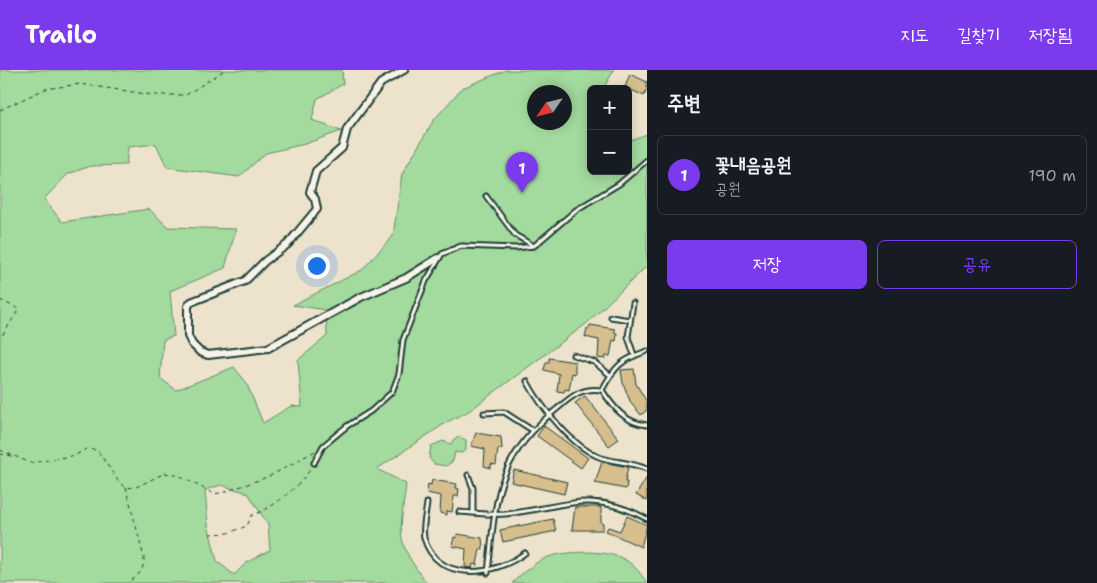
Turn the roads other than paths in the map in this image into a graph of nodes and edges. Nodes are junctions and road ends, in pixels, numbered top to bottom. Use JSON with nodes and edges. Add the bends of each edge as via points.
{"nodes":[{"id":1,"x":404,"y":70,"type":"edge"},
{"id":2,"x":647,"y":160,"type":"edge"},
{"id":3,"x":486,"y":196,"type":"dead end"},
{"id":4,"x":534,"y":246,"type":"junction"},
{"id":5,"x":438,"y":258,"type":"junction"},
{"id":6,"x":633,"y":302,"type":"dead end"},
{"id":7,"x":612,"y":317,"type":"dead end"},
{"id":8,"x":630,"y":320,"type":"junction"},
{"id":9,"x":647,"y":351,"type":"edge"},
{"id":10,"x":573,"y":355,"type":"dead end"},
{"id":11,"x":634,"y":355,"type":"junction"},
{"id":12,"x":610,"y":375,"type":"junction"},
{"id":13,"x":527,"y":381,"type":"dead end"},
{"id":14,"x":602,"y":390,"type":"junction"},
{"id":15,"x":484,"y":413,"type":"dead end"},
{"id":16,"x":548,"y":415,"type":"junction"},
{"id":17,"x":647,"y":425,"type":"edge"},
{"id":18,"x":532,"y":430,"type":"junction"},
{"id":19,"x":314,"y":463,"type":"road end"},
{"id":20,"x":647,"y":469,"type":"edge"},
{"id":21,"x":468,"y":475,"type":"dead end"},
{"id":22,"x":427,"y":503,"type":"dead end"},
{"id":23,"x":459,"y":512,"type":"dead end"},
{"id":24,"x":473,"y":513,"type":"junction"},
{"id":25,"x":494,"y":515,"type":"junction"},
{"id":26,"x":647,"y":519,"type":"edge"},
{"id":27,"x":525,"y":553,"type":"dead end"},
{"id":28,"x":488,"y":573,"type":"junction"}],
"edges":[{"from":1,"to":5,"type":"street","via":[[381,83],[349,124],[342,148],[316,171],[310,192],[317,209],[306,225],[245,281],[190,302],[188,336],[196,350],[208,355],[268,348],[361,297],[406,278]]},
{"from":2,"to":4,"type":"lane","via":[[619,184],[576,210]]},
{"from":3,"to":4,"type":"lane","via":[[514,235]]},
{"from":4,"to":5,"type":"lane","via":[[461,246],[447,250]]},
{"from":5,"to":19,"type":"lane","via":[[403,340],[399,374],[392,392],[372,411],[346,426],[323,446]]},
{"from":6,"to":8,"type":"lane"},
{"from":7,"to":8,"type":"lane"},
{"from":8,"to":11,"type":"lane","via":[[628,337]]},
{"from":9,"to":11,"type":"lane"},
{"from":10,"to":12,"type":"lane","via":[[594,362]]},
{"from":11,"to":12,"type":"lane","via":[[624,359]]},
{"from":12,"to":14,"type":"lane"},
{"from":13,"to":16,"type":"lane"},
{"from":14,"to":16,"type":"lane","via":[[580,391]]},
{"from":14,"to":17,"type":"lane","via":[[620,414]]},
{"from":15,"to":18,"type":"lane","via":[[504,412]]},
{"from":16,"to":18,"type":"lane"},
{"from":16,"to":20,"type":"lane","via":[[596,455]]},
{"from":18,"to":25,"type":"lane","via":[[507,467]]},
{"from":21,"to":24,"type":"lane","via":[[474,488]]},
{"from":22,"to":28,"type":"lane","via":[[424,538],[435,560],[458,574]]},
{"from":23,"to":24,"type":"lane"},
{"from":24,"to":25,"type":"lane"},
{"from":25,"to":26,"type":"lane","via":[[589,501],[613,504]]},
{"from":25,"to":28,"type":"lane"},
{"from":27,"to":28,"type":"lane"}]}
